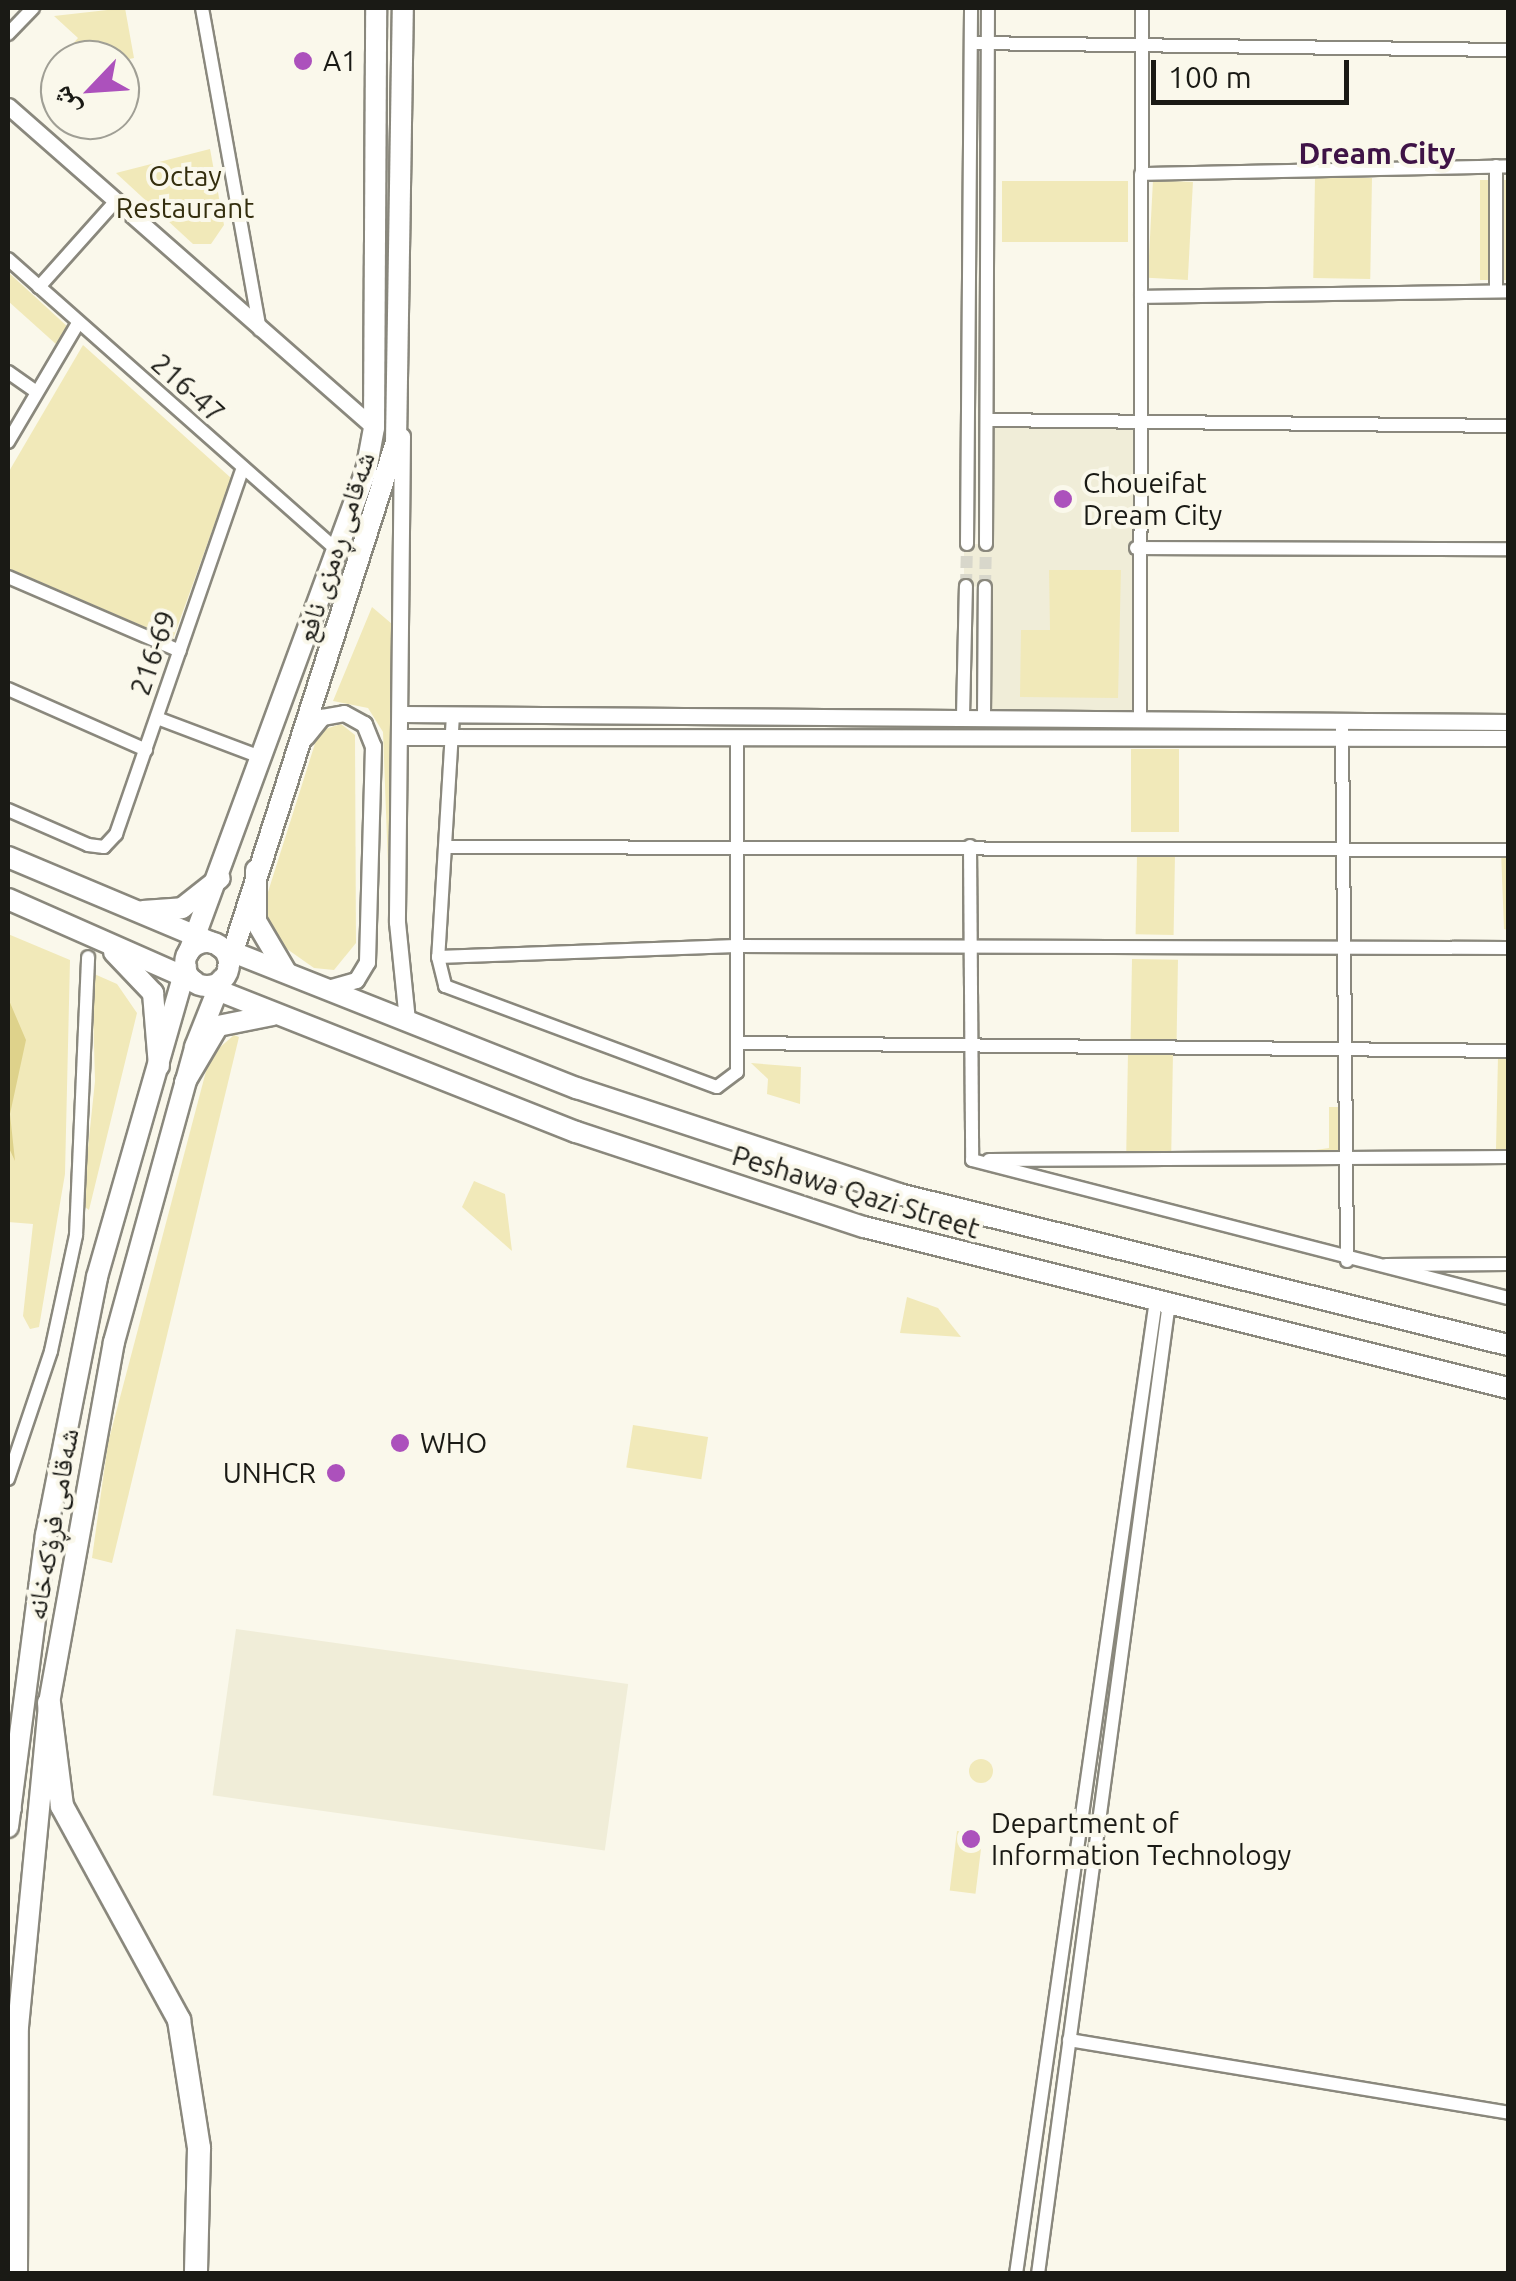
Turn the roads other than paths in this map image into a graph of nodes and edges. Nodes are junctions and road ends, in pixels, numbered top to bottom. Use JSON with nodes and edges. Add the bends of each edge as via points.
{"nodes":[{"id":1,"x":33,"y":8,"type":"edge"},
{"id":2,"x":202,"y":8,"type":"edge"},
{"id":3,"x":376,"y":8,"type":"edge"},
{"id":4,"x":403,"y":8,"type":"edge"},
{"id":5,"x":971,"y":8,"type":"edge"},
{"id":6,"x":988,"y":8,"type":"edge"},
{"id":7,"x":1142,"y":8,"type":"edge"},
{"id":8,"x":8,"y":34,"type":"edge"},
{"id":9,"x":971,"y":42,"type":"junction"},
{"id":10,"x":988,"y":43,"type":"junction"},
{"id":11,"x":1142,"y":49,"type":"junction"},
{"id":12,"x":1508,"y":50,"type":"edge"},
{"id":13,"x":8,"y":106,"type":"edge"},
{"id":14,"x":1502,"y":166,"type":"edge"},
{"id":15,"x":1141,"y":174,"type":"junction"},
{"id":16,"x":114,"y":203,"type":"junction"},
{"id":17,"x":987,"y":247,"type":"junction"},
{"id":18,"x":971,"y":248,"type":"junction"},
{"id":19,"x":8,"y":259,"type":"edge"},
{"id":20,"x":39,"y":288,"type":"junction"},
{"id":21,"x":1502,"y":291,"type":"edge"},
{"id":22,"x":1141,"y":296,"type":"junction"},
{"id":23,"x":78,"y":323,"type":"junction"},
{"id":24,"x":261,"y":337,"type":"junction"},
{"id":25,"x":8,"y":372,"type":"edge"},
{"id":26,"x":38,"y":392,"type":"junction"},
{"id":27,"x":401,"y":395,"type":"junction"},
{"id":28,"x":987,"y":420,"type":"junction"},
{"id":29,"x":1140,"y":424,"type":"junction"},
{"id":30,"x":1508,"y":426,"type":"edge"},
{"id":31,"x":374,"y":428,"type":"junction"},
{"id":32,"x":8,"y":442,"type":"edge"},
{"id":33,"x":242,"y":471,"type":"junction"},
{"id":34,"x":967,"y":544,"type":"tunnel mouth"},
{"id":35,"x":986,"y":544,"type":"tunnel mouth"},
{"id":36,"x":1136,"y":548,"type":"junction"},
{"id":37,"x":1508,"y":549,"type":"edge"},
{"id":38,"x":338,"y":551,"type":"junction"},
{"id":39,"x":8,"y":577,"type":"edge"},
{"id":40,"x":966,"y":586,"type":"tunnel mouth"},
{"id":41,"x":985,"y":586,"type":"tunnel mouth"},
{"id":42,"x":180,"y":651,"type":"junction"},
{"id":43,"x":8,"y":689,"type":"edge"},
{"id":44,"x":402,"y":714,"type":"junction"},
{"id":45,"x":453,"y":714,"type":"junction"},
{"id":46,"x":927,"y":716,"type":"junction"},
{"id":47,"x":964,"y":716,"type":"junction"},
{"id":48,"x":984,"y":716,"type":"junction"},
{"id":49,"x":1042,"y":716,"type":"junction"},
{"id":50,"x":157,"y":718,"type":"junction"},
{"id":51,"x":1140,"y":718,"type":"junction"},
{"id":52,"x":1508,"y":722,"type":"edge"},
{"id":53,"x":1342,"y":729,"type":"junction"},
{"id":54,"x":452,"y":736,"type":"junction"},
{"id":55,"x":737,"y":736,"type":"junction"},
{"id":56,"x":926,"y":736,"type":"junction"},
{"id":57,"x":402,"y":737,"type":"junction"},
{"id":58,"x":1042,"y":737,"type":"junction"},
{"id":59,"x":1508,"y":738,"type":"edge"},
{"id":60,"x":146,"y":750,"type":"junction"},
{"id":61,"x":298,"y":751,"type":"junction"},
{"id":62,"x":263,"y":758,"type":"junction"},
{"id":63,"x":8,"y":810,"type":"edge"},
{"id":64,"x":735,"y":843,"type":"junction"},
{"id":65,"x":970,"y":846,"type":"junction"},
{"id":66,"x":445,"y":848,"type":"junction"},
{"id":67,"x":1342,"y":850,"type":"junction"},
{"id":68,"x":1508,"y":850,"type":"edge"},
{"id":69,"x":8,"y":858,"type":"edge"},
{"id":70,"x":256,"y":870,"type":"junction"},
{"id":71,"x":217,"y":886,"type":"junction"},
{"id":72,"x":370,"y":894,"type":"junction"},
{"id":73,"x":8,"y":899,"type":"edge"},
{"id":74,"x":244,"y":903,"type":"junction"},
{"id":75,"x":126,"y":907,"type":"junction"},
{"id":76,"x":397,"y":922,"type":"junction"},
{"id":77,"x":94,"y":935,"type":"junction"},
{"id":78,"x":736,"y":946,"type":"junction"},
{"id":79,"x":972,"y":947,"type":"junction"},
{"id":80,"x":1342,"y":948,"type":"junction"},
{"id":81,"x":1508,"y":948,"type":"edge"},
{"id":82,"x":88,"y":957,"type":"dead end"},
{"id":83,"x":438,"y":958,"type":"junction"},
{"id":84,"x":207,"y":965,"type":"junction"},
{"id":85,"x":288,"y":974,"type":"junction"},
{"id":86,"x":325,"y":989,"type":"junction"},
{"id":87,"x":285,"y":1017,"type":"junction"},
{"id":88,"x":406,"y":1021,"type":"junction"},
{"id":89,"x":736,"y":1044,"type":"junction"},
{"id":90,"x":971,"y":1049,"type":"junction"},
{"id":91,"x":1508,"y":1051,"type":"edge"},
{"id":92,"x":1345,"y":1054,"type":"junction"},
{"id":93,"x":160,"y":1066,"type":"junction"},
{"id":94,"x":184,"y":1082,"type":"junction"},
{"id":95,"x":1346,"y":1153,"type":"junction"},
{"id":96,"x":1508,"y":1156,"type":"edge"},
{"id":97,"x":972,"y":1160,"type":"junction"},
{"id":98,"x":1347,"y":1261,"type":"junction"},
{"id":99,"x":1508,"y":1264,"type":"edge"},
{"id":100,"x":1363,"y":1265,"type":"junction"},
{"id":101,"x":1508,"y":1298,"type":"edge"},
{"id":102,"x":1162,"y":1308,"type":"junction"},
{"id":103,"x":1508,"y":1345,"type":"edge"},
{"id":104,"x":1508,"y":1388,"type":"edge"},
{"id":105,"x":8,"y":1479,"type":"edge"},
{"id":106,"x":49,"y":1703,"type":"junction"},
{"id":107,"x":36,"y":1812,"type":"junction"},
{"id":108,"x":8,"y":1815,"type":"edge"},
{"id":109,"x":13,"y":2027,"type":"edge"},
{"id":110,"x":1069,"y":2040,"type":"junction"},
{"id":111,"x":1508,"y":2112,"type":"edge"},
{"id":112,"x":17,"y":2274,"type":"edge"},
{"id":113,"x":196,"y":2274,"type":"edge"},
{"id":114,"x":1016,"y":2274,"type":"edge"},
{"id":115,"x":1038,"y":2274,"type":"edge"}],
"edges":[{"from":1,"to":8,"type":"street"},
{"from":2,"to":24,"type":"street"},
{"from":3,"to":31,"type":"main road","name":"شەقامی ڕەمزی نافع"},
{"from":4,"to":27,"type":"main road","name":"شەقامی ڕەمزی نافع"},
{"from":5,"to":9,"type":"street"},
{"from":6,"to":10,"type":"street"},
{"from":7,"to":11,"type":"street"},
{"from":9,"to":10,"type":"street"},
{"from":9,"to":18,"type":"street"},
{"from":10,"to":11,"type":"street"},
{"from":10,"to":17,"type":"street"},
{"from":11,"to":12,"type":"street"},
{"from":11,"to":15,"type":"street"},
{"from":13,"to":16,"type":"street"},
{"from":14,"to":15,"type":"street"},
{"from":14,"to":21,"type":"street"},
{"from":15,"to":22,"type":"street"},
{"from":16,"to":20,"type":"street"},
{"from":16,"to":24,"type":"street"},
{"from":17,"to":18,"type":"street"},
{"from":17,"to":28,"type":"street"},
{"from":18,"to":34,"type":"street"},
{"from":19,"to":20,"type":"street","name":"216-47"},
{"from":20,"to":23,"type":"street","name":"216-47"},
{"from":21,"to":22,"type":"street"},
{"from":22,"to":29,"type":"street"},
{"from":23,"to":26,"type":"street"},
{"from":23,"to":33,"type":"street","name":"216-47"},
{"from":24,"to":31,"type":"street"},
{"from":25,"to":26,"type":"street"},
{"from":26,"to":32,"type":"street"},
{"from":27,"to":44,"type":"street"},
{"from":27,"to":61,"type":"main road","name":"شەقامی ڕەمزی نافع","via":[[379,511]]},
{"from":28,"to":29,"type":"street"},
{"from":28,"to":35,"type":"street"},
{"from":29,"to":30,"type":"street"},
{"from":29,"to":36,"type":"street"},
{"from":31,"to":38,"type":"main road","name":"شەقامی ڕەمزی نافع"},
{"from":33,"to":38,"type":"street","name":"216-47"},
{"from":33,"to":42,"type":"street","name":"216-69"},
{"from":36,"to":37,"type":"street"},
{"from":36,"to":51,"type":"street"},
{"from":38,"to":62,"type":"main road","name":"شەقامی ڕەمزی نافع"},
{"from":39,"to":42,"type":"street"},
{"from":40,"to":47,"type":"street"},
{"from":41,"to":48,"type":"street"},
{"from":42,"to":50,"type":"street","name":"216-69"},
{"from":43,"to":60,"type":"street"},
{"from":44,"to":45,"type":"street"},
{"from":44,"to":57,"type":"street"},
{"from":45,"to":46,"type":"street"},
{"from":45,"to":54,"type":"street"},
{"from":46,"to":47,"type":"street"},
{"from":46,"to":56,"type":"street"},
{"from":47,"to":48,"type":"street"},
{"from":48,"to":49,"type":"street"},
{"from":49,"to":51,"type":"street"},
{"from":49,"to":58,"type":"street"},
{"from":50,"to":60,"type":"street","name":"216-69"},
{"from":50,"to":62,"type":"street"},
{"from":51,"to":53,"type":"street"},
{"from":52,"to":53,"type":"street"},
{"from":53,"to":58,"type":"street"},
{"from":53,"to":59,"type":"street"},
{"from":53,"to":67,"type":"street"},
{"from":54,"to":55,"type":"street"},
{"from":54,"to":57,"type":"street"},
{"from":54,"to":66,"type":"street"},
{"from":55,"to":56,"type":"street"},
{"from":55,"to":64,"type":"street"},
{"from":56,"to":58,"type":"street"},
{"from":57,"to":76,"type":"street"},
{"from":60,"to":63,"type":"street","name":"216-69","via":[[104,847]]},
{"from":61,"to":70,"type":"main road","name":"شەقامی ڕەمزی نافع"},
{"from":61,"to":72,"type":"street","via":[[333,714],[356,717],[370,734]]},
{"from":62,"to":71,"type":"main road","name":"شەقامی ڕەمزی نافع"},
{"from":64,"to":65,"type":"street"},
{"from":64,"to":66,"type":"street"},
{"from":64,"to":78,"type":"street"},
{"from":65,"to":67,"type":"street"},
{"from":65,"to":79,"type":"street"},
{"from":66,"to":83,"type":"street"},
{"from":67,"to":68,"type":"street"},
{"from":67,"to":80,"type":"street"},
{"from":69,"to":75,"type":"main road","name":"Peshawa Qazi Street"},
{"from":70,"to":74,"type":"main road","name":"شەقامی ڕەمزی نافع"},
{"from":70,"to":85,"type":"main road","via":[[256,921]]},
{"from":71,"to":74,"type":"main road","via":[[226,906]]},
{"from":71,"to":75,"type":"main road","via":[[182,908]]},
{"from":71,"to":84,"type":"main road","name":"شەقامی ڕەمزی نافع"},
{"from":72,"to":76,"type":"street","via":[[379,926]]},
{"from":72,"to":86,"type":"street","via":[[365,968]]},
{"from":73,"to":77,"type":"main road","name":"Peshawa Qazi Street"},
{"from":74,"to":84,"type":"main road","name":"شەقامی ڕەمزی نافع"},
{"from":75,"to":84,"type":"main road","name":"Peshawa Qazi Street"},
{"from":76,"to":88,"type":"street"},
{"from":77,"to":84,"type":"main road","name":"Peshawa Qazi Street"},
{"from":77,"to":93,"type":"main road","via":[[153,993]]},
{"from":78,"to":79,"type":"street"},
{"from":78,"to":83,"type":"street"},
{"from":78,"to":89,"type":"street"},
{"from":79,"to":80,"type":"street"},
{"from":79,"to":90,"type":"street"},
{"from":80,"to":81,"type":"street"},
{"from":80,"to":92,"type":"street"},
{"from":82,"to":105,"type":"street","via":[[76,1235],[51,1351]]},
{"from":83,"to":89,"type":"street","via":[[441,979],[457,996],[710,1086],[734,1078]]},
{"from":84,"to":85,"type":"main road","name":"Peshawa Qazi Street"},
{"from":84,"to":87,"type":"main road","name":"Peshawa Qazi Street"},
{"from":84,"to":93,"type":"main road","name":"شەقامی فڕۆکەخانە"},
{"from":84,"to":94,"type":"main road","name":"شەقامی فڕۆکەخانە"},
{"from":85,"to":86,"type":"main road","name":"Peshawa Qazi Street"},
{"from":86,"to":88,"type":"main road","name":"Peshawa Qazi Street"},
{"from":87,"to":94,"type":"main road","via":[[218,1026]]},
{"from":87,"to":102,"type":"main road","name":"Peshawa Qazi Street","via":[[576,1132],[864,1228]]},
{"from":88,"to":103,"type":"main road","name":"Peshawa Qazi Street","via":[[899,1194]]},
{"from":89,"to":90,"type":"street"},
{"from":90,"to":92,"type":"street"},
{"from":90,"to":97,"type":"street"},
{"from":91,"to":92,"type":"street"},
{"from":92,"to":95,"type":"street"},
{"from":93,"to":108,"type":"main road","name":"شەقامی فڕۆکەخانە","via":[[86,1332],[46,1535]]},
{"from":94,"to":106,"type":"main road","name":"شەقامی فڕۆکەخانە","via":[[114,1342]]},
{"from":95,"to":96,"type":"street"},
{"from":95,"to":97,"type":"street"},
{"from":95,"to":98,"type":"street"},
{"from":97,"to":98,"type":"street"},
{"from":98,"to":100,"type":"street"},
{"from":99,"to":100,"type":"street"},
{"from":100,"to":101,"type":"street"},
{"from":102,"to":104,"type":"main road","name":"Peshawa Qazi Street"},
{"from":102,"to":110,"type":"street"},
{"from":102,"to":114,"type":"street"},
{"from":106,"to":107,"type":"main road","name":"شەقامی فڕۆکەخانە"},
{"from":106,"to":113,"type":"highway","via":[[62,1806],[178,2020],[199,2148]]},
{"from":107,"to":108,"type":"main road"},
{"from":107,"to":109,"type":"main road","name":"شەقامی فڕۆکەخانە"},
{"from":109,"to":112,"type":"main road","name":"شەقامی فڕۆکەخانە"},
{"from":110,"to":111,"type":"street"},
{"from":110,"to":115,"type":"street"}]}
